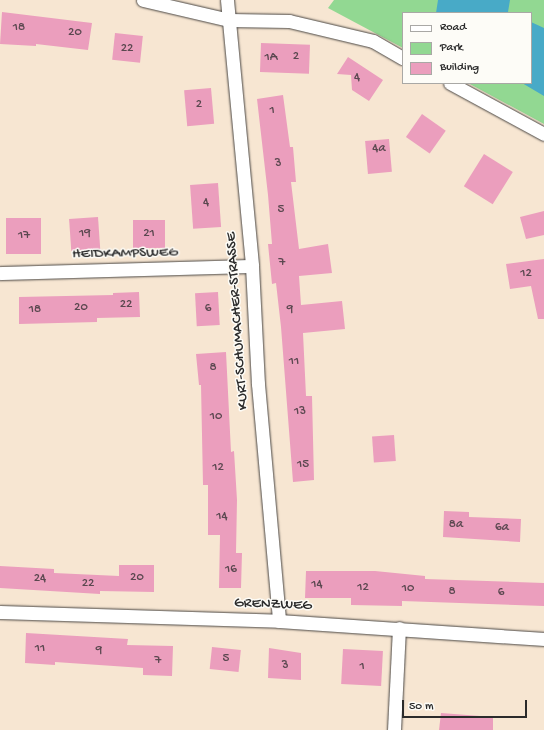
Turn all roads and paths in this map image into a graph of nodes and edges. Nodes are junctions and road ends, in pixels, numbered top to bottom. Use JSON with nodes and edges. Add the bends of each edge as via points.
{"nodes":[{"id":1,"x":143,"y":0,"type":"edge"},
{"id":2,"x":227,"y":0,"type":"edge"},
{"id":3,"x":229,"y":20,"type":"junction"},
{"id":4,"x":402,"y":57,"type":"edge"},
{"id":5,"x":452,"y":84,"type":"edge"},
{"id":6,"x":544,"y":134,"type":"edge"},
{"id":7,"x":252,"y":266,"type":"junction"},
{"id":8,"x":0,"y":273,"type":"edge"},
{"id":9,"x":0,"y":612,"type":"edge"},
{"id":10,"x":279,"y":621,"type":"junction"},
{"id":11,"x":399,"y":628,"type":"junction"},
{"id":12,"x":544,"y":639,"type":"edge"},
{"id":13,"x":394,"y":730,"type":"edge"}],
"edges":[{"from":1,"to":3,"type":"street"},
{"from":2,"to":3,"type":"street","name":"KURT-SCHUMACHER-STRASSE"},
{"from":3,"to":4,"type":"street","via":[[289,21],[373,42]]},
{"from":3,"to":7,"type":"street","name":"KURT-SCHUMACHER-STRASSE"},
{"from":5,"to":6,"type":"street"},
{"from":7,"to":8,"type":"street","name":"HEIDKAMPSWEG"},
{"from":7,"to":10,"type":"street","name":"KURT-SCHUMACHER-STRASSE","via":[[258,384]]},
{"from":9,"to":10,"type":"street","name":"GRENZWEG"},
{"from":10,"to":11,"type":"street","name":"GRENZWEG"},
{"from":11,"to":12,"type":"street","name":"GRENZWEG"},
{"from":11,"to":13,"type":"street"}]}
